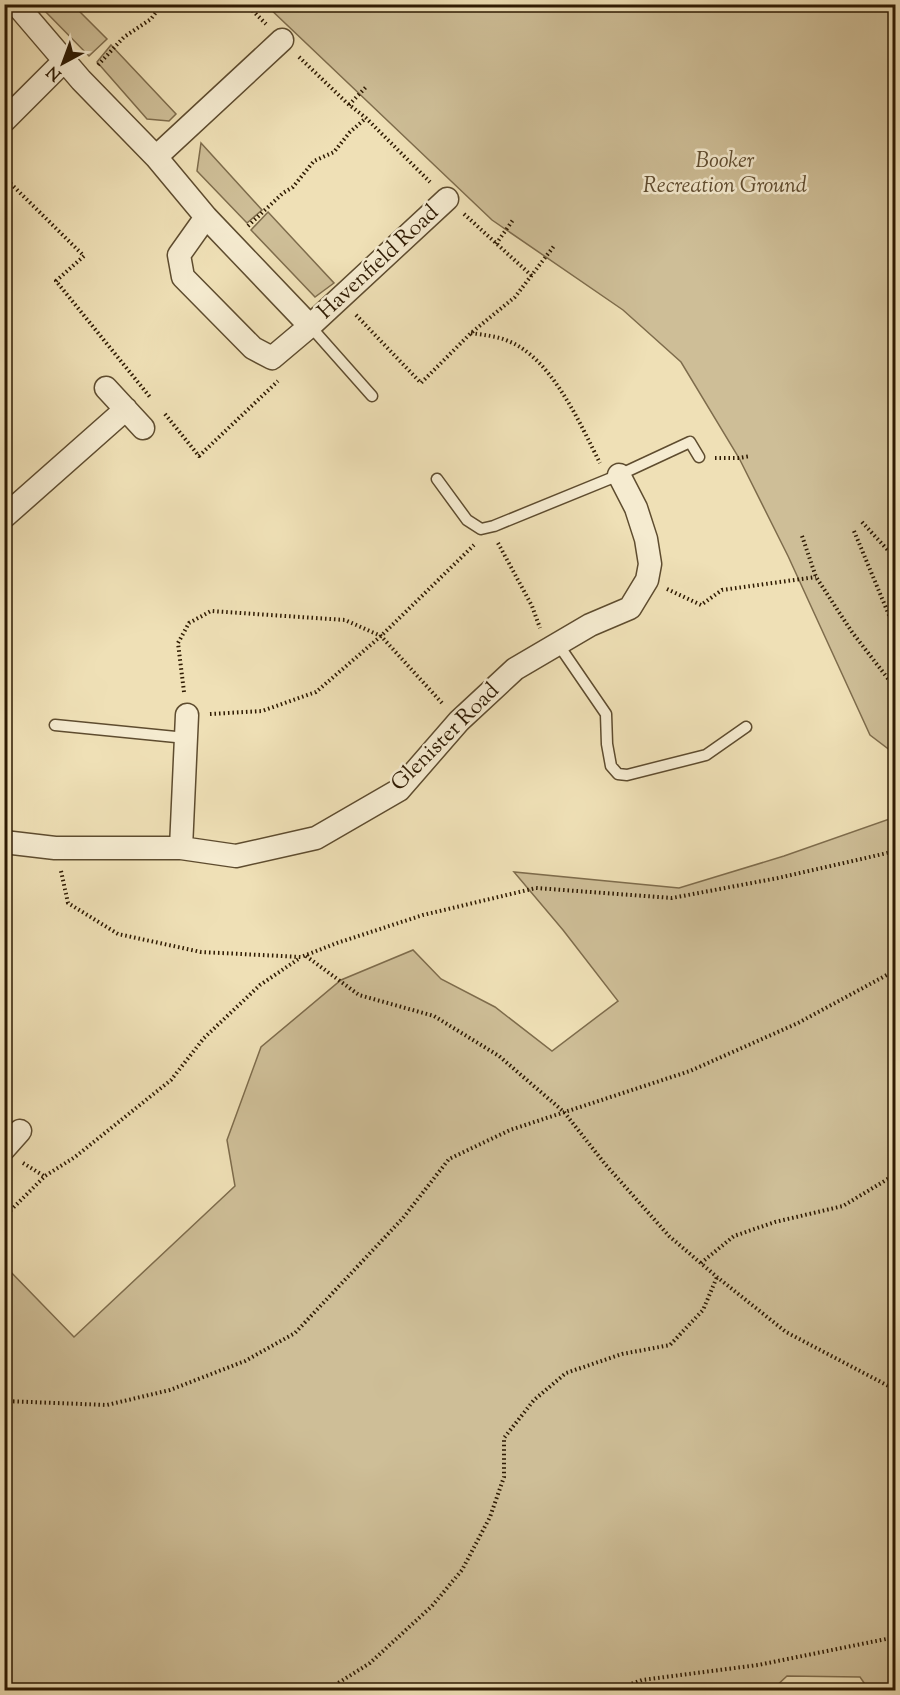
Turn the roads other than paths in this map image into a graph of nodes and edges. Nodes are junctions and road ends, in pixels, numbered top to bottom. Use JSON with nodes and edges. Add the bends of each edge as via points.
{"nodes":[{"id":1,"x":15,"y":4,"type":"edge"},
{"id":2,"x":282,"y":40,"type":"road end"},
{"id":3,"x":64,"y":60,"type":"junction"},
{"id":4,"x":4,"y":121,"type":"edge"},
{"id":5,"x":156,"y":157,"type":"junction"},
{"id":6,"x":447,"y":200,"type":"road end"},
{"id":7,"x":206,"y":217,"type":"junction"},
{"id":8,"x":310,"y":326,"type":"junction"},
{"id":9,"x":106,"y":388,"type":"dead end"},
{"id":10,"x":372,"y":396,"type":"dead end"},
{"id":11,"x":126,"y":409,"type":"junction"},
{"id":12,"x":143,"y":428,"type":"dead end"},
{"id":13,"x":699,"y":457,"type":"road end"},
{"id":14,"x":614,"y":477,"type":"junction"},
{"id":15,"x":437,"y":478,"type":"dead end"},
{"id":16,"x":4,"y":517,"type":"edge"},
{"id":17,"x":553,"y":647,"type":"junction"},
{"id":18,"x":187,"y":715,"type":"road end"},
{"id":19,"x":55,"y":725,"type":"dead end"},
{"id":20,"x":746,"y":727,"type":"dead end"},
{"id":21,"x":186,"y":738,"type":"junction"},
{"id":22,"x":4,"y":842,"type":"edge"},
{"id":23,"x":181,"y":848,"type":"junction"},
{"id":24,"x":20,"y":1131,"type":"dead end"},
{"id":25,"x":4,"y":1149,"type":"edge"}],
"edges":[{"from":1,"to":3,"type":"street","name":"Havenfield Road"},
{"from":2,"to":5,"type":"street"},
{"from":3,"to":4,"type":"street"},
{"from":3,"to":5,"type":"street","name":"Havenfield Road"},
{"from":5,"to":7,"type":"street","name":"Havenfield Road"},
{"from":6,"to":8,"type":"street","name":"Havenfield Road"},
{"from":7,"to":8,"type":"street","name":"Havenfield Road"},
{"from":7,"to":8,"type":"street","name":"Havenfield Road","via":[[179,255],[183,277],[253,348],[272,358]]},
{"from":8,"to":10,"type":"lane"},
{"from":9,"to":11,"type":"street"},
{"from":11,"to":12,"type":"street"},
{"from":11,"to":16,"type":"street"},
{"from":13,"to":14,"type":"lane","via":[[690,442]]},
{"from":14,"to":15,"type":"lane","via":[[485,528],[467,520]]},
{"from":14,"to":17,"type":"street","name":"Glenister Road","via":[[636,508],[646,539],[650,564],[647,580],[630,608]]},
{"from":17,"to":20,"type":"lane","via":[[606,714],[611,766],[618,774],[706,755]]},
{"from":17,"to":23,"type":"street","name":"Glenister Road","via":[[515,669],[459,721],[399,790],[316,838],[236,856]]},
{"from":18,"to":21,"type":"street"},
{"from":19,"to":21,"type":"lane"},
{"from":21,"to":23,"type":"street"},
{"from":22,"to":23,"type":"street","name":"Glenister Road","via":[[56,848]]},
{"from":24,"to":25,"type":"street"}]}
